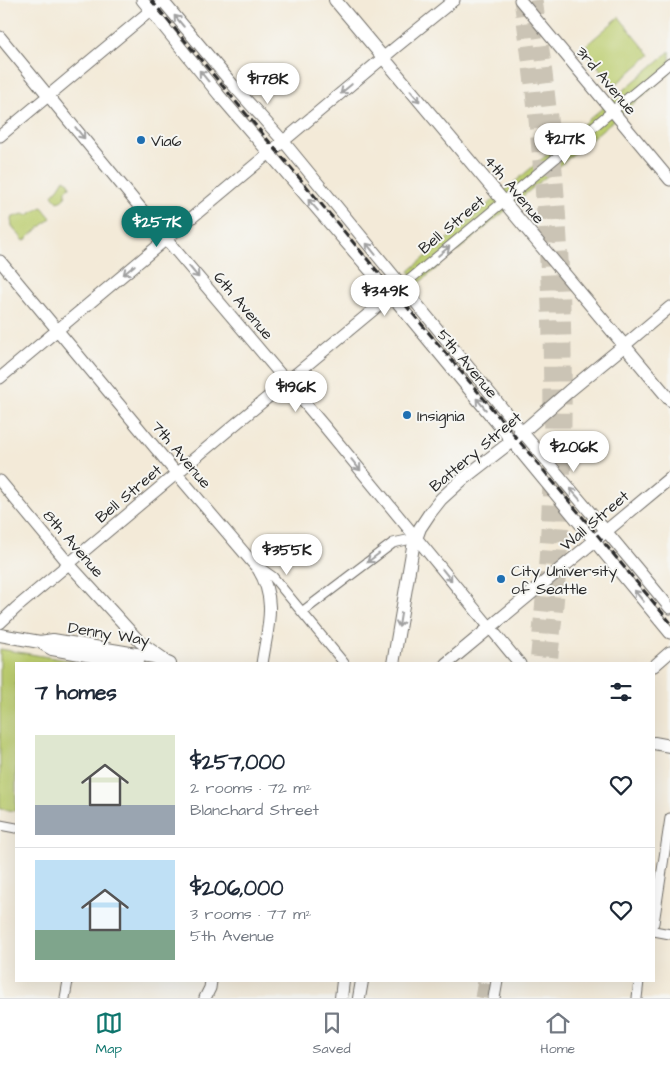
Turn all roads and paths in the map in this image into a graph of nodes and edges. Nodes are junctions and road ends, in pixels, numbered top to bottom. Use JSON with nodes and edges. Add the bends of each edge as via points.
{"nodes":[{"id":1,"x":142,"y":0,"type":"edge"},
{"id":2,"x":162,"y":0,"type":"edge"},
{"id":3,"x":335,"y":0,"type":"edge"},
{"id":4,"x":454,"y":0,"type":"edge"},
{"id":5,"x":520,"y":0,"type":"edge"},
{"id":6,"x":151,"y":10,"type":"junction"},
{"id":7,"x":0,"y":37,"type":"edge"},
{"id":8,"x":383,"y":58,"type":"junction"},
{"id":9,"x":670,"y":62,"type":"edge"},
{"id":10,"x":49,"y":96,"type":"junction"},
{"id":11,"x":612,"y":111,"type":"junction"},
{"id":12,"x":0,"y":136,"type":"edge"},
{"id":13,"x":284,"y":142,"type":"junction"},
{"id":14,"x":269,"y":154,"type":"junction"},
{"id":15,"x":670,"y":180,"type":"edge"},
{"id":16,"x":504,"y":201,"type":"junction"},
{"id":17,"x":166,"y":239,"type":"junction"},
{"id":18,"x":0,"y":261,"type":"edge"},
{"id":19,"x":402,"y":286,"type":"junction"},
{"id":20,"x":391,"y":295,"type":"junction"},
{"id":21,"x":670,"y":307,"type":"edge"},
{"id":22,"x":58,"y":331,"type":"junction"},
{"id":23,"x":625,"y":345,"type":"junction"},
{"id":24,"x":0,"y":378,"type":"edge"},
{"id":25,"x":287,"y":382,"type":"junction"},
{"id":26,"x":670,"y":400,"type":"edge"},
{"id":27,"x":522,"y":432,"type":"junction"},
{"id":28,"x":512,"y":441,"type":"junction"},
{"id":29,"x":177,"y":474,"type":"junction"},
{"id":30,"x":670,"y":478,"type":"edge"},
{"id":31,"x":0,"y":482,"type":"edge"},
{"id":32,"x":606,"y":531,"type":"junction"},
{"id":33,"x":416,"y":538,"type":"junction"},
{"id":34,"x":594,"y":542,"type":"junction"},
{"id":35,"x":252,"y":562,"type":"junction"},
{"id":36,"x":69,"y":564,"type":"junction"},
{"id":37,"x":670,"y":608,"type":"edge"},
{"id":38,"x":302,"y":612,"type":"junction"},
{"id":39,"x":0,"y":623,"type":"edge"},
{"id":40,"x":125,"y":626,"type":"junction"},
{"id":41,"x":490,"y":628,"type":"junction"},
{"id":42,"x":670,"y":633,"type":"edge"},
{"id":43,"x":0,"y":636,"type":"edge"},
{"id":44,"x":40,"y":642,"type":"junction"},
{"id":45,"x":128,"y":652,"type":"junction"},
{"id":46,"x":670,"y":652,"type":"edge"},
{"id":47,"x":127,"y":662,"type":"edge"},
{"id":48,"x":166,"y":662,"type":"edge"},
{"id":49,"x":169,"y":662,"type":"edge"},
{"id":50,"x":262,"y":662,"type":"edge"},
{"id":51,"x":343,"y":662,"type":"edge"},
{"id":52,"x":393,"y":662,"type":"edge"},
{"id":53,"x":448,"y":662,"type":"edge"},
{"id":54,"x":518,"y":662,"type":"edge"},
{"id":55,"x":655,"y":665,"type":"edge"},
{"id":56,"x":655,"y":743,"type":"edge"},
{"id":57,"x":670,"y":746,"type":"edge"},
{"id":58,"x":670,"y":818,"type":"edge"},
{"id":59,"x":0,"y":825,"type":"edge"},
{"id":60,"x":15,"y":828,"type":"edge"},
{"id":61,"x":655,"y":916,"type":"edge"},
{"id":62,"x":655,"y":931,"type":"edge"},
{"id":63,"x":670,"y":934,"type":"edge"},
{"id":64,"x":68,"y":982,"type":"edge"},
{"id":65,"x":343,"y":982,"type":"edge"},
{"id":66,"x":362,"y":982,"type":"edge"},
{"id":67,"x":497,"y":982,"type":"edge"},
{"id":68,"x":639,"y":982,"type":"edge"},
{"id":69,"x":65,"y":998,"type":"edge"},
{"id":70,"x":341,"y":998,"type":"edge"},
{"id":71,"x":359,"y":998,"type":"edge"},
{"id":72,"x":494,"y":998,"type":"edge"},
{"id":73,"x":636,"y":998,"type":"edge"}],
"edges":[{"from":1,"to":6,"type":"main road","name":"5th Avenue"},
{"from":2,"to":6,"type":"main road"},
{"from":13,"to":2,"type":"main road","name":"5th Avenue","one_way":true},
{"from":3,"to":8,"type":"main road","name":"4th Avenue"},
{"from":4,"to":8,"type":"main road"},
{"from":5,"to":11,"type":"main road","name":"3rd Avenue"},
{"from":6,"to":10,"type":"main road"},
{"from":14,"to":6,"type":"main road","name":"5th Avenue","one_way":true},
{"from":7,"to":10,"type":"main road","name":"6th Avenue"},
{"from":8,"to":13,"type":"main road","one_way":true},
{"from":8,"to":16,"type":"main road","name":"4th Avenue","one_way":true},
{"from":9,"to":11,"type":"street","name":"Bell Street"},
{"from":10,"to":12,"type":"main road"},
{"from":10,"to":17,"type":"main road","name":"6th Avenue","one_way":true},
{"from":11,"to":15,"type":"main road","name":"3rd Avenue"},
{"from":11,"to":16,"type":"street","name":"Bell Street"},
{"from":13,"to":14,"type":"main road"},
{"from":19,"to":13,"type":"main road","name":"5th Avenue","one_way":true},
{"from":14,"to":17,"type":"main road"},
{"from":20,"to":14,"type":"main road","name":"5th Avenue","one_way":true},
{"from":19,"to":16,"type":"street","name":"Bell Street","one_way":true},
{"from":16,"to":23,"type":"main road","name":"4th Avenue"},
{"from":17,"to":22,"type":"main road","one_way":true},
{"from":17,"to":25,"type":"main road","name":"6th Avenue","one_way":true},
{"from":18,"to":22,"type":"main road","name":"7th Avenue"},
{"from":19,"to":20,"type":"main road","name":"Bell Street"},
{"from":19,"to":27,"type":"main road","name":"5th Avenue"},
{"from":20,"to":25,"type":"main road","name":"Bell Street"},
{"from":28,"to":20,"type":"main road","name":"5th Avenue","one_way":true},
{"from":21,"to":23,"type":"main road","name":"Battery Street"},
{"from":22,"to":24,"type":"main road"},
{"from":22,"to":29,"type":"main road","name":"7th Avenue"},
{"from":23,"to":26,"type":"main road","name":"4th Avenue"},
{"from":23,"to":27,"type":"main road","name":"Battery Street"},
{"from":25,"to":29,"type":"main road","name":"Bell Street"},
{"from":25,"to":33,"type":"main road","name":"6th Avenue","one_way":true},
{"from":27,"to":28,"type":"main road","name":"Battery Street"},
{"from":32,"to":27,"type":"main road","name":"5th Avenue","one_way":true},
{"from":28,"to":33,"type":"main road","name":"Battery Street","via":[[441,500],[425,519]]},
{"from":28,"to":34,"type":"main road","name":"5th Avenue"},
{"from":29,"to":35,"type":"main road","name":"7th Avenue"},
{"from":29,"to":36,"type":"main road","name":"Bell Street"},
{"from":30,"to":32,"type":"main road","name":"Wall Street"},
{"from":31,"to":36,"type":"main road","name":"8th Avenue"},
{"from":32,"to":34,"type":"main road","name":"Wall Street"},
{"from":32,"to":37,"type":"main road","name":"5th Avenue"},
{"from":33,"to":38,"type":"street","one_way":true,"via":[[393,542]]},
{"from":33,"to":41,"type":"main road","name":"6th Avenue","one_way":true},
{"from":33,"to":52,"type":"main road","name":"Battery Street","one_way":true},
{"from":34,"to":41,"type":"main road","name":"Wall Street"},
{"from":42,"to":34,"type":"main road","name":"5th Avenue","one_way":true},
{"from":35,"to":38,"type":"street","name":"7th Avenue","via":[[273,577]]},
{"from":35,"to":50,"type":"main road","via":[[266,585],[270,603]]},
{"from":36,"to":39,"type":"main road","name":"Bell Street"},
{"from":36,"to":40,"type":"main road","name":"8th Avenue"},
{"from":38,"to":51,"type":"street","name":"7th Avenue"},
{"from":40,"to":45,"type":"main road","via":[[130,639]]},
{"from":40,"to":49,"type":"main road","name":"8th Avenue","via":[[140,642]]},
{"from":41,"to":53,"type":"main road","name":"Wall Street"},
{"from":41,"to":54,"type":"main road","name":"6th Avenue"},
{"from":43,"to":44,"type":"main road","name":"Denny Way"},
{"from":44,"to":45,"type":"main road","name":"Denny Way","via":[[53,640]]},
{"from":44,"to":47,"type":"main road","name":"Denny Way","via":[[52,649]]},
{"from":45,"to":48,"type":"main road","name":"Denny Way"},
{"from":46,"to":55,"type":"main road"},
{"from":56,"to":57,"type":"main road"},
{"from":58,"to":61,"type":"street"},
{"from":59,"to":60,"type":"street"},
{"from":62,"to":63,"type":"street"},
{"from":64,"to":69,"type":"street"},
{"from":65,"to":70,"type":"main road"},
{"from":66,"to":71,"type":"main road"},
{"from":67,"to":72,"type":"main road"},
{"from":68,"to":73,"type":"street"}]}
